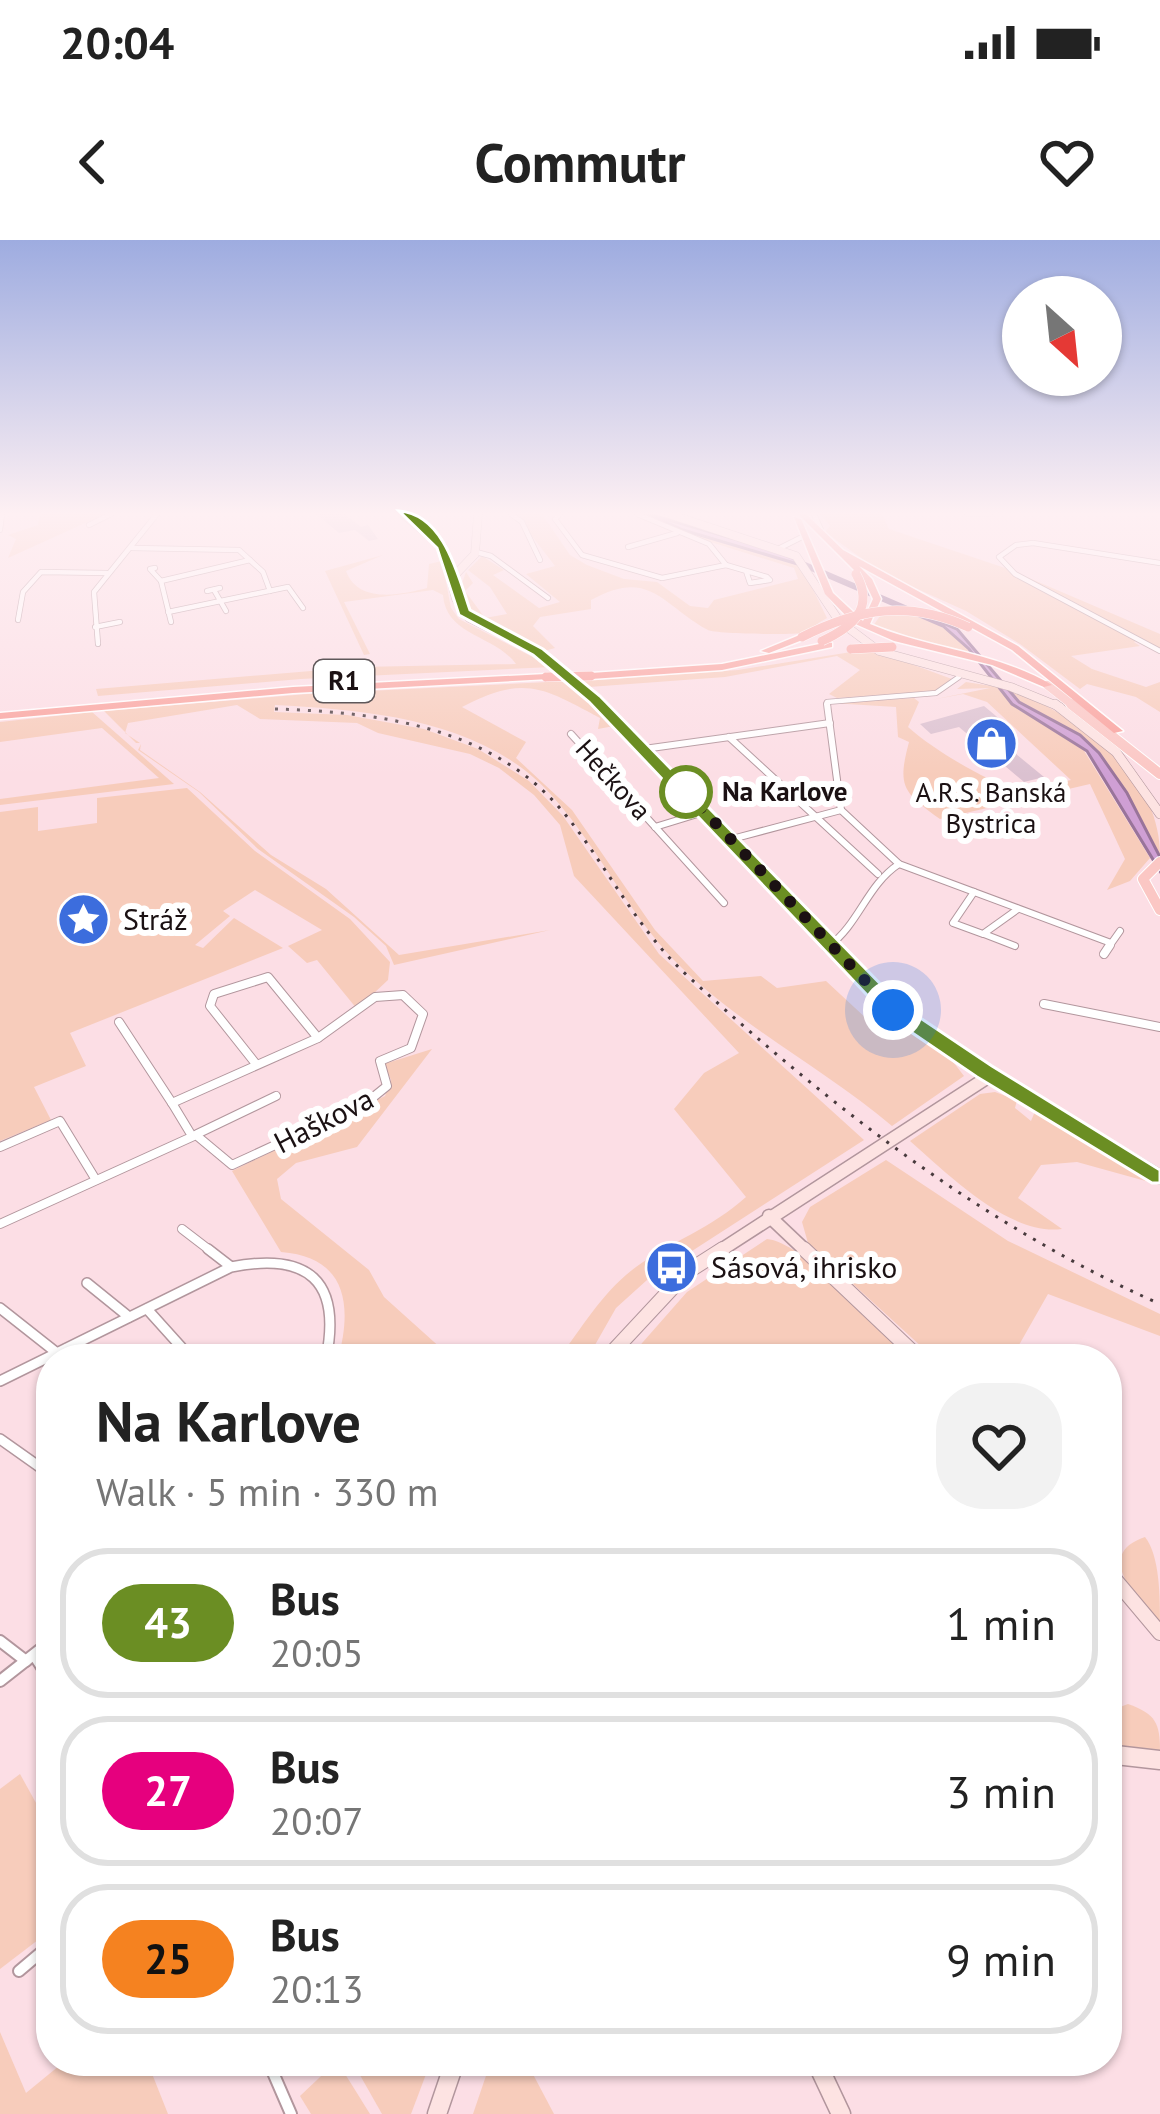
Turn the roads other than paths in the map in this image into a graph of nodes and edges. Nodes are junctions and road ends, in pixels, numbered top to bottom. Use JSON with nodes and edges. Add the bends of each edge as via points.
{"nodes":[{"id":1,"x":21,"y":601,"type":"edge"},
{"id":2,"x":92,"y":601,"type":"edge"},
{"id":3,"x":166,"y":601,"type":"edge"},
{"id":4,"x":218,"y":601,"type":"edge"},
{"id":5,"x":220,"y":601,"type":"edge"},
{"id":6,"x":298,"y":601,"type":"edge"},
{"id":7,"x":458,"y":601,"type":"edge"},
{"id":8,"x":825,"y":601,"type":"edge"},
{"id":9,"x":834,"y":601,"type":"edge"},
{"id":10,"x":865,"y":601,"type":"edge"},
{"id":11,"x":875,"y":601,"type":"edge"},
{"id":12,"x":933,"y":601,"type":"edge"},
{"id":13,"x":1067,"y":601,"type":"edge"},
{"id":14,"x":303,"y":608,"type":"dead end"},
{"id":15,"x":226,"y":611,"type":"dead end"},
{"id":16,"x":168,"y":612,"type":"junction"},
{"id":17,"x":18,"y":620,"type":"dead end"},
{"id":18,"x":120,"y":622,"type":"dead end"},
{"id":19,"x":171,"y":622,"type":"dead end"},
{"id":20,"x":95,"y":627,"type":"junction"},
{"id":21,"x":825,"y":643,"type":"junction"},
{"id":22,"x":98,"y":644,"type":"dead end"},
{"id":23,"x":1160,"y":651,"type":"edge"},
{"id":24,"x":971,"y":659,"type":"junction"},
{"id":25,"x":698,"y":664,"type":"junction"},
{"id":26,"x":589,"y":673,"type":"junction"},
{"id":27,"x":654,"y":673,"type":"junction"},
{"id":28,"x":544,"y":675,"type":"junction"},
{"id":29,"x":959,"y":677,"type":"junction"},
{"id":30,"x":1043,"y":683,"type":"joint"},
{"id":31,"x":1084,"y":700,"type":"junction"},
{"id":32,"x":0,"y":712,"type":"edge"},
{"id":33,"x":830,"y":723,"type":"junction"},
{"id":34,"x":1118,"y":731,"type":"joint"},
{"id":35,"x":571,"y":734,"type":"dead end"},
{"id":36,"x":729,"y":737,"type":"junction"},
{"id":37,"x":644,"y":749,"type":"junction"},
{"id":38,"x":1160,"y":768,"type":"edge"},
{"id":39,"x":841,"y":810,"type":"junction"},
{"id":40,"x":705,"y":812,"type":"junction"},
{"id":41,"x":1160,"y":814,"type":"edge"},
{"id":42,"x":814,"y":816,"type":"junction"},
{"id":43,"x":655,"y":827,"type":"junction"},
{"id":44,"x":732,"y":839,"type":"junction"},
{"id":45,"x":1160,"y":862,"type":"edge"},
{"id":46,"x":899,"y":864,"type":"junction"},
{"id":47,"x":878,"y":874,"type":"junction"},
{"id":48,"x":974,"y":892,"type":"junction"},
{"id":49,"x":724,"y":903,"type":"dead end"},
{"id":50,"x":1018,"y":909,"type":"junction"},
{"id":51,"x":1160,"y":910,"type":"edge"},
{"id":52,"x":1120,"y":931,"type":"dead end"},
{"id":53,"x":983,"y":934,"type":"junction"},
{"id":54,"x":1112,"y":943,"type":"junction"},
{"id":55,"x":829,"y":946,"type":"junction"},
{"id":56,"x":1016,"y":946,"type":"dead end"},
{"id":57,"x":1104,"y":954,"type":"dead end"},
{"id":58,"x":1044,"y":1004,"type":"dead end"},
{"id":59,"x":118,"y":1022,"type":"dead end"},
{"id":60,"x":1160,"y":1027,"type":"edge"},
{"id":61,"x":318,"y":1037,"type":"junction"},
{"id":62,"x":256,"y":1064,"type":"junction"},
{"id":63,"x":988,"y":1076,"type":"junction"},
{"id":64,"x":276,"y":1096,"type":"dead end"},
{"id":65,"x":172,"y":1103,"type":"junction"},
{"id":66,"x":55,"y":1111,"type":"dead end"},
{"id":67,"x":60,"y":1121,"type":"junction"},
{"id":68,"x":194,"y":1135,"type":"junction"},
{"id":69,"x":0,"y":1147,"type":"edge"},
{"id":70,"x":1160,"y":1177,"type":"edge"},
{"id":71,"x":96,"y":1180,"type":"junction"},
{"id":72,"x":769,"y":1216,"type":"junction"},
{"id":73,"x":0,"y":1224,"type":"edge"},
{"id":74,"x":182,"y":1229,"type":"dead end"},
{"id":75,"x":231,"y":1267,"type":"junction"},
{"id":76,"x":86,"y":1283,"type":"dead end"},
{"id":77,"x":0,"y":1307,"type":"edge"},
{"id":78,"x":147,"y":1309,"type":"junction"},
{"id":79,"x":129,"y":1317,"type":"junction"},
{"id":80,"x":51,"y":1344,"type":"edge"},
{"id":81,"x":75,"y":1344,"type":"edge"},
{"id":82,"x":178,"y":1344,"type":"edge"},
{"id":83,"x":329,"y":1344,"type":"edge"},
{"id":84,"x":620,"y":1344,"type":"edge"},
{"id":85,"x":904,"y":1344,"type":"edge"},
{"id":86,"x":36,"y":1363,"type":"edge"},
{"id":87,"x":0,"y":1381,"type":"edge"},
{"id":88,"x":0,"y":1439,"type":"edge"},
{"id":89,"x":36,"y":1464,"type":"edge"},
{"id":90,"x":1122,"y":1588,"type":"edge"},
{"id":91,"x":1160,"y":1633,"type":"edge"},
{"id":92,"x":0,"y":1641,"type":"edge"},
{"id":93,"x":36,"y":1653,"type":"edge"},
{"id":94,"x":30,"y":1658,"type":"junction"},
{"id":95,"x":36,"y":1665,"type":"edge"},
{"id":96,"x":0,"y":1681,"type":"edge"},
{"id":97,"x":1122,"y":1756,"type":"edge"},
{"id":98,"x":1160,"y":1760,"type":"edge"},
{"id":99,"x":36,"y":1957,"type":"edge"},
{"id":100,"x":19,"y":1971,"type":"dead end"},
{"id":101,"x":275,"y":2076,"type":"edge"},
{"id":102,"x":450,"y":2076,"type":"edge"},
{"id":103,"x":823,"y":2076,"type":"edge"},
{"id":104,"x":291,"y":2114,"type":"edge"},
{"id":105,"x":437,"y":2114,"type":"edge"},
{"id":106,"x":841,"y":2114,"type":"edge"}],
"edges":[{"from":1,"to":17,"type":"street"},
{"from":2,"to":20,"type":"street"},
{"from":3,"to":16,"type":"street"},
{"from":4,"to":16,"type":"street"},
{"from":5,"to":15,"type":"street"},
{"from":6,"to":14,"type":"street"},
{"from":7,"to":37,"type":"street","via":[[469,617],[559,667]]},
{"from":8,"to":29,"type":"street","via":[[849,633],[902,661]]},
{"from":9,"to":24,"type":"highway","via":[[862,624]]},
{"from":10,"to":21,"type":"highway","number":"R1","bridge":true,"via":[[848,628]]},
{"from":11,"to":21,"type":"highway","number":"R1","bridge":true,"via":[[854,633]]},
{"from":12,"to":31,"type":"highway"},
{"from":13,"to":23,"type":"street"},
{"from":16,"to":19,"type":"street"},
{"from":18,"to":20,"type":"street"},
{"from":20,"to":22,"type":"street"},
{"from":21,"to":25,"type":"highway","number":"R1"},
{"from":21,"to":27,"type":"highway","number":"R1","via":[[758,662]]},
{"from":24,"to":27,"type":"highway","bridge":true,"via":[[892,647]]},
{"from":24,"to":30,"type":"highway"},
{"from":25,"to":26,"type":"highway","number":"R1"},
{"from":25,"to":31,"type":"highway","bridge":true,"via":[[759,652],[845,614],[923,610],[968,627]]},
{"from":26,"to":27,"type":"highway","number":"R1"},
{"from":26,"to":28,"type":"highway","number":"R1","bridge":true},
{"from":28,"to":32,"type":"highway","number":"R1"},
{"from":28,"to":32,"type":"highway","number":"R1","via":[[313,683]]},
{"from":29,"to":33,"type":"street","via":[[936,693],[827,702]]},
{"from":29,"to":41,"type":"street","via":[[1050,700],[1133,770]]},
{"from":30,"to":38,"type":"main road"},
{"from":31,"to":34,"type":"highway"},
{"from":33,"to":36,"type":"street"},
{"from":33,"to":39,"type":"street"},
{"from":34,"to":38,"type":"main road"},
{"from":35,"to":43,"type":"street","name":"Hečkova"},
{"from":36,"to":37,"type":"street"},
{"from":36,"to":42,"type":"street"},
{"from":37,"to":40,"type":"street"},
{"from":39,"to":42,"type":"street"},
{"from":39,"to":46,"type":"street"},
{"from":40,"to":43,"type":"street","name":"Hečkova"},
{"from":40,"to":44,"type":"street"},
{"from":42,"to":44,"type":"street"},
{"from":42,"to":47,"type":"street"},
{"from":43,"to":49,"type":"street","name":"Hečkova"},
{"from":44,"to":55,"type":"street"},
{"from":45,"to":51,"type":"main road","via":[[1144,876]]},
{"from":46,"to":47,"type":"street"},
{"from":46,"to":48,"type":"street"},
{"from":47,"to":55,"type":"street","via":[[842,938]]},
{"from":48,"to":50,"type":"street"},
{"from":48,"to":53,"type":"street","via":[[953,923]]},
{"from":50,"to":53,"type":"street"},
{"from":50,"to":54,"type":"street"},
{"from":52,"to":54,"type":"street"},
{"from":53,"to":56,"type":"street"},
{"from":54,"to":57,"type":"street"},
{"from":55,"to":63,"type":"street","via":[[893,1010]]},
{"from":58,"to":60,"type":"street"},
{"from":59,"to":65,"type":"street"},
{"from":61,"to":62,"type":"street","name":"Haškova"},
{"from":61,"to":62,"type":"street","via":[[268,977],[214,994],[210,1006]]},
{"from":61,"to":68,"type":"street","name":"Haškova","via":[[387,992],[423,1014],[411,1048],[380,1061],[387,1086],[366,1103],[232,1165]]},
{"from":62,"to":65,"type":"street","name":"Haškova"},
{"from":63,"to":70,"type":"street"},
{"from":63,"to":72,"type":"street"},
{"from":64,"to":68,"type":"street","name":"Haškova"},
{"from":65,"to":68,"type":"street"},
{"from":66,"to":67,"type":"street"},
{"from":67,"to":69,"type":"street"},
{"from":67,"to":71,"type":"street"},
{"from":68,"to":71,"type":"street","name":"Haškova"},
{"from":71,"to":73,"type":"street","name":"Haškova"},
{"from":72,"to":84,"type":"street","via":[[677,1281]]},
{"from":72,"to":85,"type":"street"},
{"from":74,"to":75,"type":"street"},
{"from":75,"to":78,"type":"street"},
{"from":75,"to":83,"type":"street","via":[[285,1261],[311,1273],[326,1291]]},
{"from":76,"to":79,"type":"street"},
{"from":77,"to":80,"type":"street"},
{"from":78,"to":79,"type":"street"},
{"from":78,"to":82,"type":"street"},
{"from":79,"to":81,"type":"street"},
{"from":86,"to":87,"type":"street"},
{"from":88,"to":89,"type":"street"},
{"from":90,"to":91,"type":"street"},
{"from":92,"to":94,"type":"street"},
{"from":93,"to":94,"type":"street"},
{"from":94,"to":95,"type":"street"},
{"from":94,"to":96,"type":"street"},
{"from":97,"to":98,"type":"street"},
{"from":99,"to":100,"type":"street"},
{"from":101,"to":104,"type":"street"},
{"from":102,"to":105,"type":"street"},
{"from":103,"to":106,"type":"street"}]}
